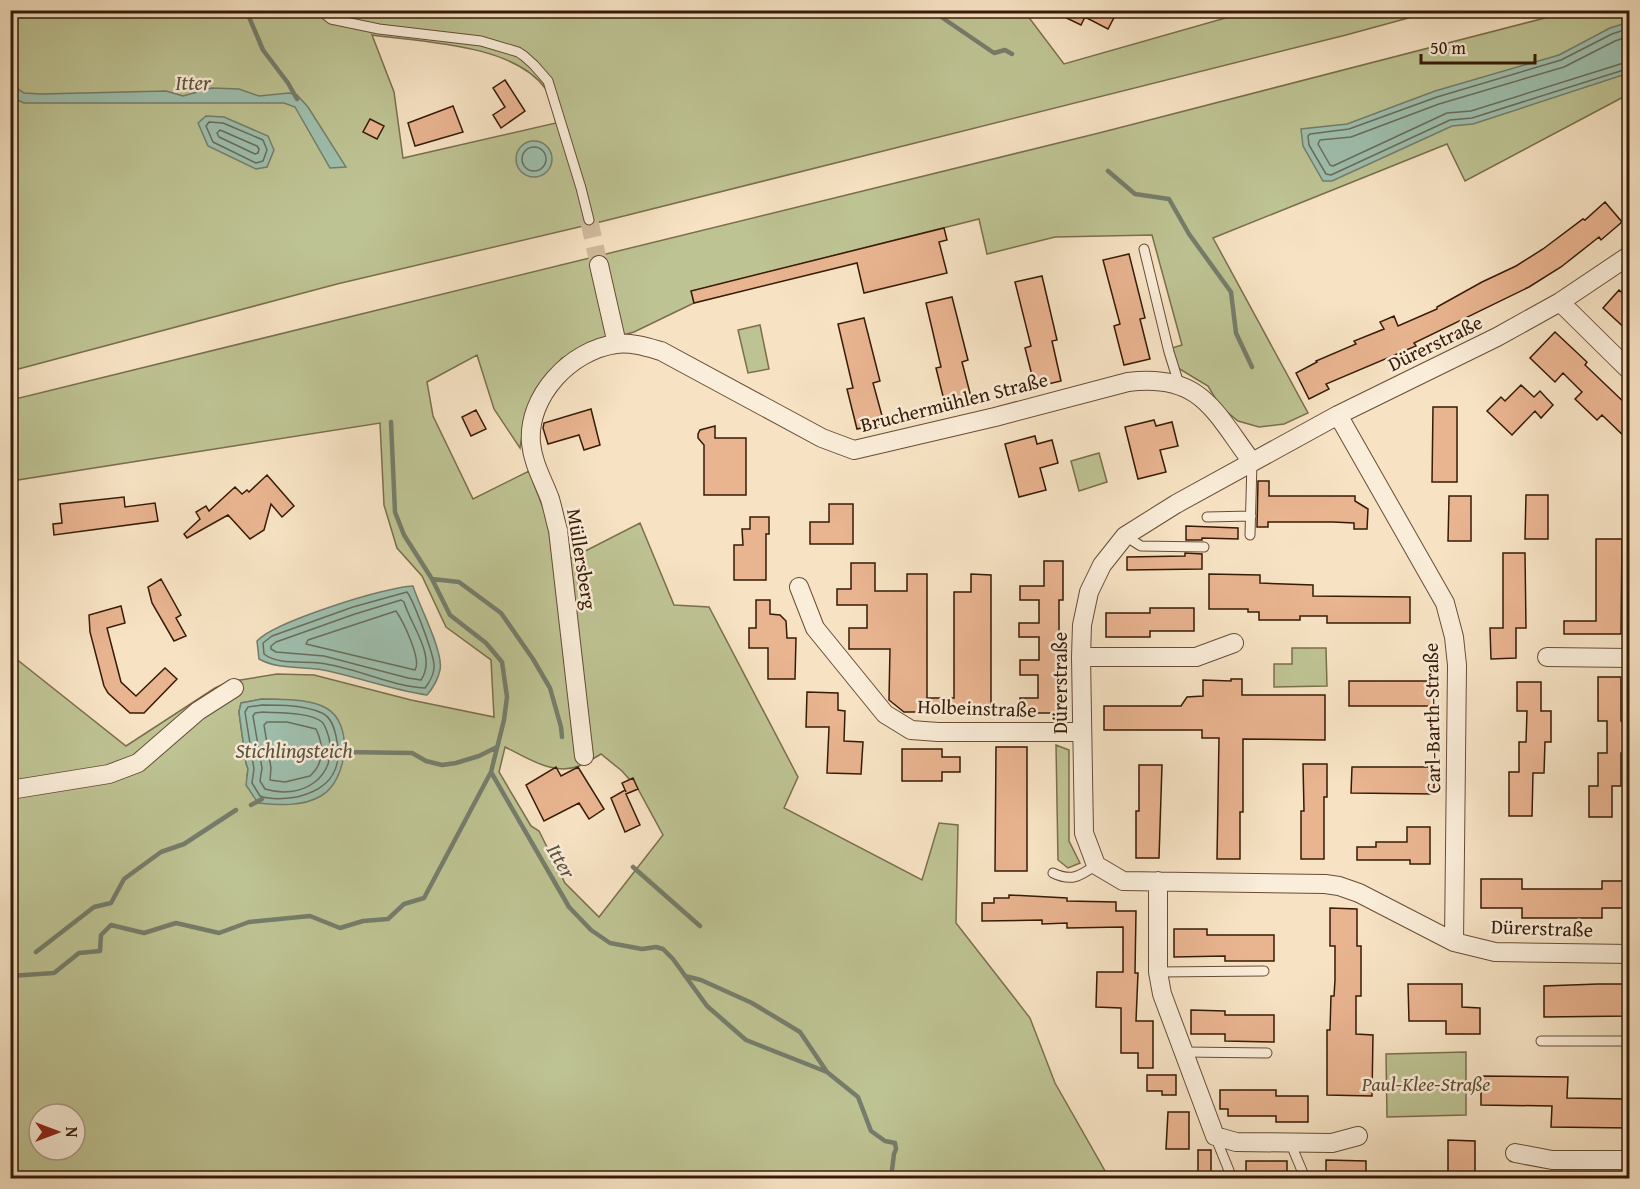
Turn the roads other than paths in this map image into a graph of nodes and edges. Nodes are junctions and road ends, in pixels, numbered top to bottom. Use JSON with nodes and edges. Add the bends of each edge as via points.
{"nodes":[{"id":1,"x":320,"y":10,"type":"edge"},
{"id":2,"x":589,"y":220,"type":"tunnel mouth"},
{"id":3,"x":1144,"y":249,"type":"dead end"},
{"id":4,"x":1629,"y":255,"type":"edge"},
{"id":5,"x":599,"y":265,"type":"tunnel mouth"},
{"id":6,"x":1560,"y":303,"type":"junction"},
{"id":7,"x":617,"y":344,"type":"junction"},
{"id":8,"x":1629,"y":372,"type":"edge"},
{"id":9,"x":1179,"y":384,"type":"junction"},
{"id":10,"x":1338,"y":415,"type":"junction"},
{"id":11,"x":1252,"y":462,"type":"junction"},
{"id":12,"x":1251,"y":516,"type":"junction"},
{"id":13,"x":1207,"y":517,"type":"dead end"},
{"id":14,"x":1250,"y":535,"type":"dead end"},
{"id":15,"x":1125,"y":536,"type":"junction"},
{"id":16,"x":1204,"y":547,"type":"dead end"},
{"id":17,"x":799,"y":587,"type":"dead end"},
{"id":18,"x":1234,"y":643,"type":"dead end"},
{"id":19,"x":1081,"y":657,"type":"junction"},
{"id":20,"x":1547,"y":657,"type":"dead end"},
{"id":21,"x":1629,"y":658,"type":"edge"},
{"id":22,"x":234,"y":688,"type":"dead end"},
{"id":23,"x":1082,"y":732,"type":"junction"},
{"id":24,"x":584,"y":756,"type":"dead end"},
{"id":25,"x":10,"y":789,"type":"edge"},
{"id":26,"x":1096,"y":864,"type":"junction"},
{"id":27,"x":1053,"y":873,"type":"dead end"},
{"id":28,"x":1158,"y":881,"type":"junction"},
{"id":29,"x":1454,"y":942,"type":"junction"},
{"id":30,"x":1629,"y":954,"type":"edge"},
{"id":31,"x":1264,"y":971,"type":"dead end"},
{"id":32,"x":1158,"y":972,"type":"junction"},
{"id":33,"x":1541,"y":1041,"type":"dead end"},
{"id":34,"x":1629,"y":1041,"type":"edge"},
{"id":35,"x":1184,"y":1052,"type":"junction"},
{"id":36,"x":1266,"y":1053,"type":"dead end"},
{"id":37,"x":1215,"y":1136,"type":"junction"},
{"id":38,"x":1358,"y":1136,"type":"dead end"},
{"id":39,"x":1290,"y":1142,"type":"junction"},
{"id":40,"x":1515,"y":1153,"type":"dead end"},
{"id":41,"x":1629,"y":1160,"type":"edge"},
{"id":42,"x":1232,"y":1179,"type":"edge"},
{"id":43,"x":1305,"y":1179,"type":"edge"}],
"edges":[{"from":1,"to":2,"type":"lane","via":[[331,19],[379,29],[481,41],[518,52],[534,64],[548,81]]},
{"from":3,"to":9,"type":"lane"},
{"from":4,"to":6,"type":"street","name":"Dürerstraße"},
{"from":5,"to":7,"type":"street"},
{"from":6,"to":8,"type":"street"},
{"from":6,"to":10,"type":"street","name":"Dürerstraße"},
{"from":7,"to":9,"type":"street","name":"Bruchermühlen Straße","via":[[661,351],[822,438],[854,450],[1128,382],[1149,379]]},
{"from":7,"to":24,"type":"street","name":"Müllersberg","via":[[590,352],[563,369],[545,390],[534,415],[531,441],[558,530]]},
{"from":9,"to":11,"type":"street","name":"Bruchermühlen Straße","via":[[1208,403]]},
{"from":10,"to":11,"type":"street","name":"Dürerstraße"},
{"from":10,"to":29,"type":"street","name":"Carl-Barth-Straße","via":[[1445,603],[1454,637],[1457,665]]},
{"from":11,"to":12,"type":"lane"},
{"from":11,"to":15,"type":"street","name":"Dürerstraße"},
{"from":12,"to":13,"type":"lane"},
{"from":12,"to":14,"type":"lane"},
{"from":15,"to":16,"type":"lane","via":[[1141,546]]},
{"from":15,"to":19,"type":"street","name":"Dürerstraße","via":[[1102,565],[1089,592]]},
{"from":17,"to":23,"type":"street","name":"Holbeinstraße","via":[[815,628],[885,714],[911,730]]},
{"from":18,"to":19,"type":"street","via":[[1196,657]]},
{"from":19,"to":23,"type":"street","name":"Dürerstraße"},
{"from":20,"to":21,"type":"street"},
{"from":22,"to":25,"type":"street","via":[[198,711],[138,763],[109,774]]},
{"from":23,"to":26,"type":"street","name":"Dürerstraße","via":[[1084,833]]},
{"from":26,"to":27,"type":"lane","via":[[1074,878]]},
{"from":26,"to":28,"type":"street","name":"Dürerstraße","via":[[1123,881]]},
{"from":28,"to":29,"type":"street","name":"Dürerstraße","via":[[1340,886]]},
{"from":28,"to":32,"type":"street"},
{"from":29,"to":30,"type":"street","name":"Dürerstraße","via":[[1496,952]]},
{"from":31,"to":32,"type":"lane"},
{"from":32,"to":35,"type":"street"},
{"from":33,"to":34,"type":"lane"},
{"from":35,"to":36,"type":"lane"},
{"from":35,"to":37,"type":"street"},
{"from":37,"to":39,"type":"street","via":[[1236,1142]]},
{"from":37,"to":42,"type":"lane"},
{"from":38,"to":39,"type":"street","via":[[1332,1143]]},
{"from":39,"to":43,"type":"lane"},
{"from":40,"to":41,"type":"street","via":[[1552,1160]]}]}
